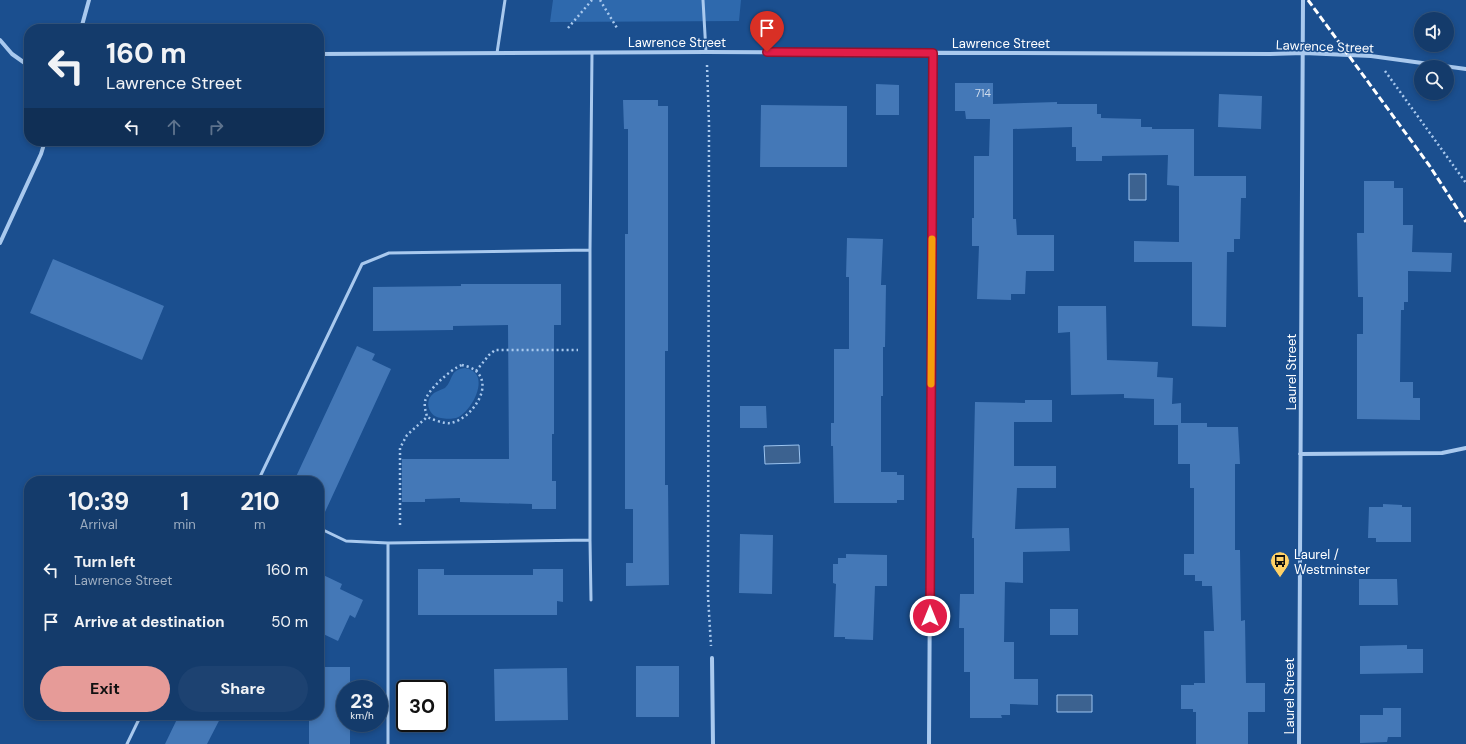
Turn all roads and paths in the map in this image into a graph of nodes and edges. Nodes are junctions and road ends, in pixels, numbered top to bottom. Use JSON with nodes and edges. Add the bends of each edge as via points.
{"nodes":[{"id":1,"x":89,"y":0,"type":"edge"},
{"id":2,"x":504,"y":0,"type":"edge"},
{"id":3,"x":592,"y":0,"type":"edge"},
{"id":4,"x":600,"y":0,"type":"edge"},
{"id":5,"x":704,"y":0,"type":"edge"},
{"id":6,"x":1303,"y":0,"type":"edge"},
{"id":7,"x":82,"y":24,"type":"edge"},
{"id":8,"x":568,"y":28,"type":"dead end"},
{"id":9,"x":617,"y":28,"type":"dead end"},
{"id":10,"x":0,"y":40,"type":"edge"},
{"id":11,"x":706,"y":52,"type":"junction"},
{"id":12,"x":497,"y":53,"type":"junction"},
{"id":13,"x":592,"y":53,"type":"junction"},
{"id":14,"x":933,"y":53,"type":"junction"},
{"id":15,"x":1304,"y":53,"type":"junction"},
{"id":16,"x":324,"y":54,"type":"edge"},
{"id":17,"x":1377,"y":57,"type":"junction"},
{"id":18,"x":24,"y":62,"type":"edge"},
{"id":19,"x":1466,"y":69,"type":"edge"},
{"id":20,"x":43,"y":146,"type":"edge"},
{"id":21,"x":1466,"y":183,"type":"edge"},
{"id":22,"x":0,"y":243,"type":"edge"},
{"id":23,"x":590,"y":250,"type":"junction"},
{"id":24,"x":578,"y":350,"type":"dead end"},
{"id":25,"x":476,"y":371,"type":"junction"},
{"id":26,"x":428,"y":417,"type":"junction"},
{"id":27,"x":1466,"y":448,"type":"edge"},
{"id":28,"x":1300,"y":454,"type":"junction"},
{"id":29,"x":260,"y":476,"type":"edge"},
{"id":30,"x":400,"y":525,"type":"dead end"},
{"id":31,"x":324,"y":530,"type":"edge"},
{"id":32,"x":590,"y":540,"type":"junction"},
{"id":33,"x":388,"y":543,"type":"junction"},
{"id":34,"x":591,"y":600,"type":"dead end"},
{"id":35,"x":712,"y":658,"type":"joint"},
{"id":36,"x":138,"y":720,"type":"edge"},
{"id":37,"x":126,"y":744,"type":"edge"},
{"id":38,"x":388,"y":744,"type":"edge"},
{"id":39,"x":713,"y":744,"type":"edge"},
{"id":40,"x":929,"y":744,"type":"edge"},
{"id":41,"x":1299,"y":744,"type":"edge"}],
"edges":[{"from":1,"to":7,"type":"street"},
{"from":2,"to":12,"type":"lane"},
{"from":3,"to":8,"type":"path"},
{"from":4,"to":9,"type":"path"},
{"from":5,"to":11,"type":"lane"},
{"from":6,"to":15,"type":"street","name":"Laurel Street"},
{"from":10,"to":18,"type":"street","via":[[12,54]]},
{"from":11,"to":13,"type":"street","name":"Lawrence Street"},
{"from":11,"to":14,"type":"street","name":"Lawrence Street"},
{"from":11,"to":35,"type":"path","via":[[709,124],[708,596]]},
{"from":12,"to":13,"type":"street","name":"Lawrence Street"},
{"from":12,"to":16,"type":"street","name":"Lawrence Street"},
{"from":13,"to":23,"type":"lane"},
{"from":14,"to":15,"type":"street","name":"Lawrence Street"},
{"from":14,"to":40,"type":"street"},
{"from":15,"to":17,"type":"street","name":"Lawrence Street"},
{"from":15,"to":28,"type":"street","name":"Laurel Street"},
{"from":17,"to":19,"type":"street","name":"Lawrence Street"},
{"from":17,"to":21,"type":"path"},
{"from":20,"to":22,"type":"street"},
{"from":23,"to":29,"type":"lane","via":[[389,253],[362,264]]},
{"from":23,"to":32,"type":"lane"},
{"from":24,"to":25,"type":"path","via":[[496,350]]},
{"from":25,"to":26,"type":"path","via":[[462,365],[455,367],[438,382],[425,400]]},
{"from":25,"to":26,"type":"path","via":[[481,378],[482,392],[475,407],[464,418],[450,423]]},
{"from":26,"to":30,"type":"path","via":[[407,435],[400,448]]},
{"from":27,"to":28,"type":"street","via":[[1442,453]]},
{"from":28,"to":41,"type":"street","name":"Laurel Street"},
{"from":31,"to":33,"type":"lane","via":[[346,541]]},
{"from":32,"to":33,"type":"lane"},
{"from":32,"to":34,"type":"lane"},
{"from":33,"to":38,"type":"lane"},
{"from":35,"to":39,"type":"street"},
{"from":36,"to":37,"type":"lane"}]}
